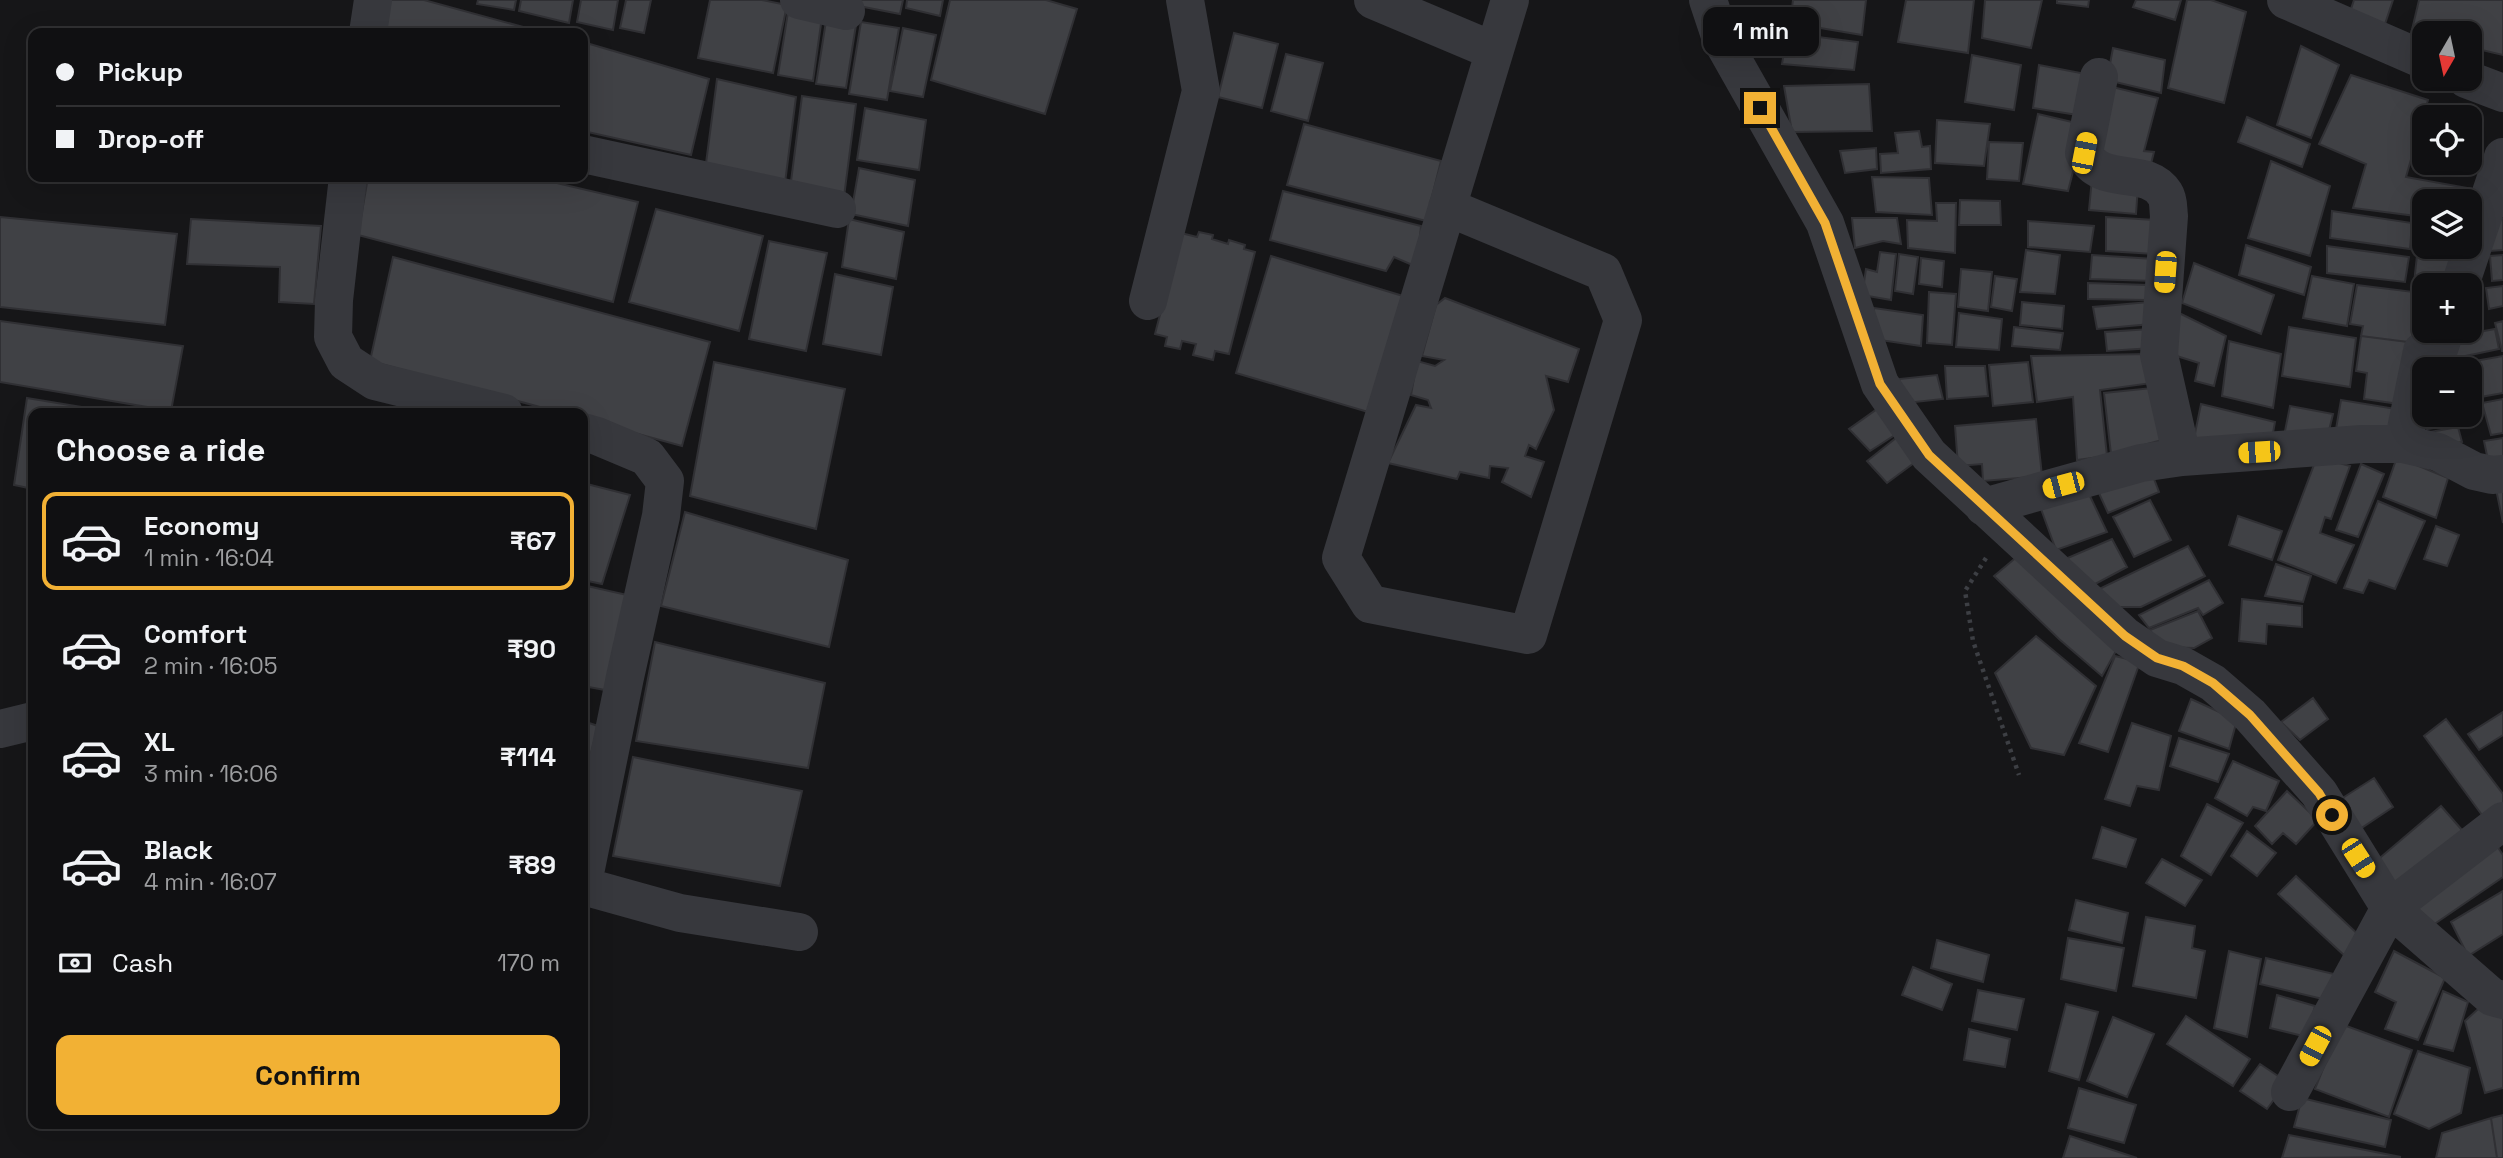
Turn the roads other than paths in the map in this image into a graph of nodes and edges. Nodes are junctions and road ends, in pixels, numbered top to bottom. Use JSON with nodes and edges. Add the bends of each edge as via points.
{"nodes":[{"id":1,"x":373,"y":0,"type":"edge"},
{"id":2,"x":799,"y":0,"type":"edge"},
{"id":3,"x":1185,"y":0,"type":"edge"},
{"id":4,"x":1373,"y":0,"type":"edge"},
{"id":5,"x":1510,"y":0,"type":"edge"},
{"id":6,"x":1708,"y":0,"type":"edge"},
{"id":7,"x":2286,"y":0,"type":"edge"},
{"id":8,"x":846,"y":10,"type":"dead end"},
{"id":9,"x":369,"y":28,"type":"edge"},
{"id":10,"x":1494,"y":51,"type":"junction"},
{"id":11,"x":2412,"y":55,"type":"edge"},
{"id":12,"x":2099,"y":77,"type":"dead end"},
{"id":13,"x":2482,"y":85,"type":"edge"},
{"id":14,"x":2503,"y":93,"type":"edge"},
{"id":15,"x":588,"y":155,"type":"edge"},
{"id":16,"x":2503,"y":157,"type":"edge"},
{"id":17,"x":347,"y":182,"type":"edge"},
{"id":18,"x":1447,"y":207,"type":"junction"},
{"id":19,"x":837,"y":209,"type":"dead end"},
{"id":20,"x":2464,"y":273,"type":"edge"},
{"id":21,"x":1148,"y":301,"type":"dead end"},
{"id":22,"x":2441,"y":343,"type":"edge"},
{"id":23,"x":484,"y":408,"type":"edge"},
{"id":24,"x":588,"y":433,"type":"edge"},
{"id":25,"x":2403,"y":444,"type":"junction"},
{"id":26,"x":2182,"y":457,"type":"junction"},
{"id":27,"x":2503,"y":474,"type":"edge"},
{"id":28,"x":1984,"y":507,"type":"junction"},
{"id":29,"x":28,"y":722,"type":"edge"},
{"id":30,"x":0,"y":729,"type":"edge"},
{"id":31,"x":2503,"y":821,"type":"edge"},
{"id":32,"x":588,"y":859,"type":"edge"},
{"id":33,"x":588,"y":885,"type":"edge"},
{"id":34,"x":2390,"y":908,"type":"junction"},
{"id":35,"x":799,"y":932,"type":"dead end"},
{"id":36,"x":2503,"y":1000,"type":"edge"},
{"id":37,"x":2290,"y":1092,"type":"dead end"}],
"edges":[{"from":1,"to":9,"type":"street"},
{"from":2,"to":8,"type":"street"},
{"from":3,"to":21,"type":"street","via":[[1201,91]]},
{"from":4,"to":10,"type":"street"},
{"from":5,"to":10,"type":"street"},
{"from":6,"to":28,"type":"street","via":[[1721,39],[1825,223],[1880,384],[1929,455]]},
{"from":7,"to":11,"type":"street"},
{"from":10,"to":18,"type":"street"},
{"from":12,"to":26,"type":"street","via":[[2084,153],[2090,165],[2154,182],[2167,196],[2159,355]]},
{"from":13,"to":14,"type":"street"},
{"from":15,"to":19,"type":"street"},
{"from":16,"to":20,"type":"street"},
{"from":17,"to":23,"type":"street","via":[[333,337],[346,362],[375,381]]},
{"from":18,"to":18,"type":"street","via":[[1341,558],[1370,604],[1528,635],[1623,320],[1603,272]]},
{"from":22,"to":25,"type":"street","via":[[2438,352],[2422,351]]},
{"from":24,"to":32,"type":"street","via":[[647,457],[665,481]]},
{"from":25,"to":26,"type":"street"},
{"from":25,"to":27,"type":"street","via":[[2438,452],[2474,471]]},
{"from":26,"to":28,"type":"street","via":[[2141,463]]},
{"from":28,"to":34,"type":"street","via":[[2125,636],[2157,658],[2213,683],[2250,715],[2319,793]]},
{"from":29,"to":30,"type":"street"},
{"from":31,"to":34,"type":"street"},
{"from":33,"to":35,"type":"street","via":[[680,913]]},
{"from":34,"to":36,"type":"street","via":[[2493,997]]},
{"from":34,"to":37,"type":"street"}]}
